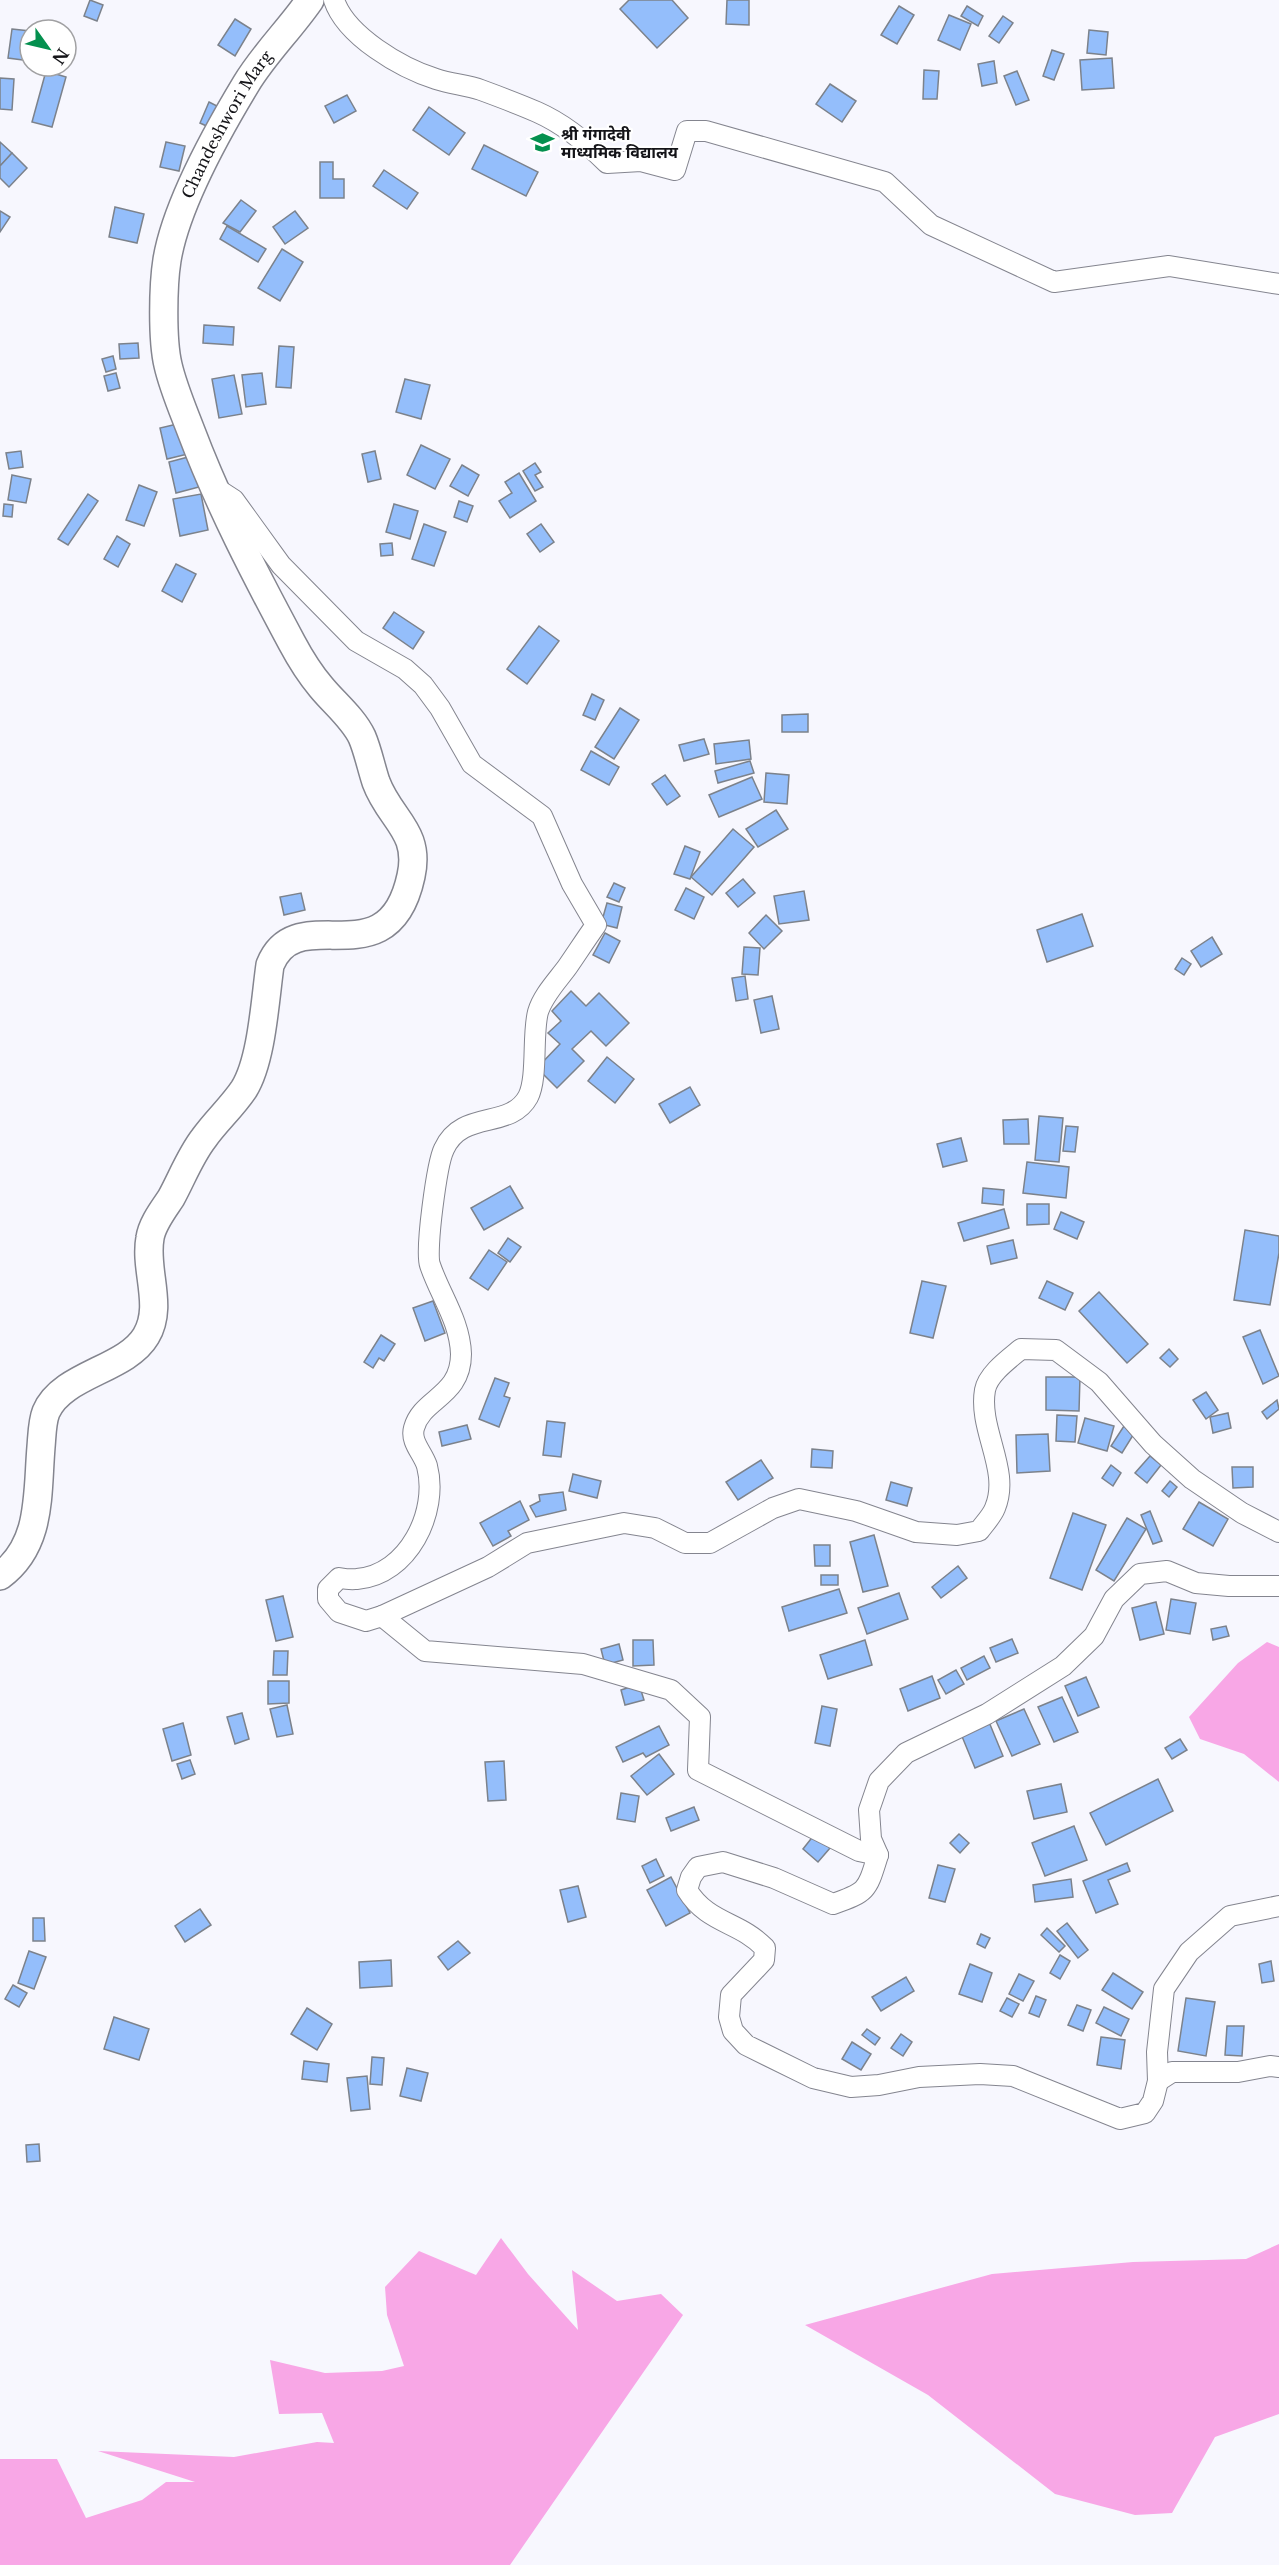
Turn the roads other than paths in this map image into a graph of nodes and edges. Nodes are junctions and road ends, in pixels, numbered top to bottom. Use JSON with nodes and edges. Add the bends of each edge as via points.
{"nodes":[{"id":1,"x":310,"y":0,"type":"edge"},
{"id":2,"x":334,"y":0,"type":"edge"},
{"id":3,"x":1279,"y":284,"type":"edge"},
{"id":4,"x":212,"y":486,"type":"junction"},
{"id":5,"x":1279,"y":1532,"type":"edge"},
{"id":6,"x":0,"y":1576,"type":"edge"},
{"id":7,"x":1279,"y":1586,"type":"edge"},
{"id":8,"x":382,"y":1616,"type":"junction"},
{"id":9,"x":878,"y":1855,"type":"junction"},
{"id":10,"x":1279,"y":1906,"type":"edge"},
{"id":11,"x":1279,"y":2067,"type":"edge"},
{"id":12,"x":1158,"y":2081,"type":"junction"}],
"edges":[{"from":1,"to":4,"type":"main road","name":"Chandeshwori Marg","via":[[247,81],[183,206],[167,261],[164,334],[168,365]]},
{"from":2,"to":3,"type":"street","via":[[339,15],[352,30],[399,63],[435,79],[479,89],[540,113],[591,146],[607,163],[641,161],[675,170],[687,130],[706,131],[885,182],[932,225],[1054,282],[1169,266]]},
{"from":4,"to":6,"type":"main road","name":"Chandeshwori Marg","via":[[294,646],[319,685],[361,736],[383,798],[411,839],[412,874],[398,910],[386,925],[371,933],[299,937],[285,942],[276,951],[270,965],[252,1072],[232,1105],[197,1148],[150,1237],[152,1324],[133,1350],[52,1401],[45,1413],[30,1541],[20,1558]]},
{"from":4,"to":8,"type":"street","via":[[234,500],[280,565],[356,641],[405,669],[423,685],[472,764],[542,816],[572,884],[596,925],[538,1012],[529,1096],[514,1113],[471,1123],[444,1148],[435,1184],[429,1263],[454,1317],[461,1353],[454,1382],[422,1413],[414,1429],[430,1493],[424,1523],[407,1553],[381,1571],[358,1580],[339,1578],[328,1589],[328,1599],[339,1612],[366,1621]]},
{"from":5,"to":8,"type":"street","via":[[1242,1513],[1192,1479],[1153,1444],[1099,1382],[1056,1350],[1021,1349],[1000,1366],[985,1388],[987,1430],[1000,1474],[995,1508],[979,1531],[957,1535],[916,1532],[856,1511],[799,1499],[773,1508],[710,1543],[685,1543],[655,1528],[624,1523],[527,1543],[488,1567]]},
{"from":7,"to":9,"type":"street","via":[[1196,1583],[1167,1571],[1140,1574],[1114,1599],[1095,1636],[1063,1665],[987,1714],[906,1754],[879,1781],[869,1810],[871,1839]]},
{"from":8,"to":9,"type":"street","via":[[425,1651],[583,1664],[671,1690],[700,1717],[698,1770],[859,1851]]},
{"from":9,"to":12,"type":"street","via":[[860,1895],[833,1904],[774,1878],[723,1862],[698,1867],[694,1872],[687,1890],[696,1905],[719,1921],[742,1929],[765,1948],[764,1960],[731,1995],[729,2017],[733,2031],[746,2045],[813,2078],[851,2087],[919,2077],[1013,2076],[1120,2119],[1144,2113],[1153,2101]]},
{"from":10,"to":12,"type":"street","via":[[1230,1916],[1189,1952],[1164,1989]]},
{"from":11,"to":12,"type":"street","via":[[1238,2072],[1172,2072]]}]}
